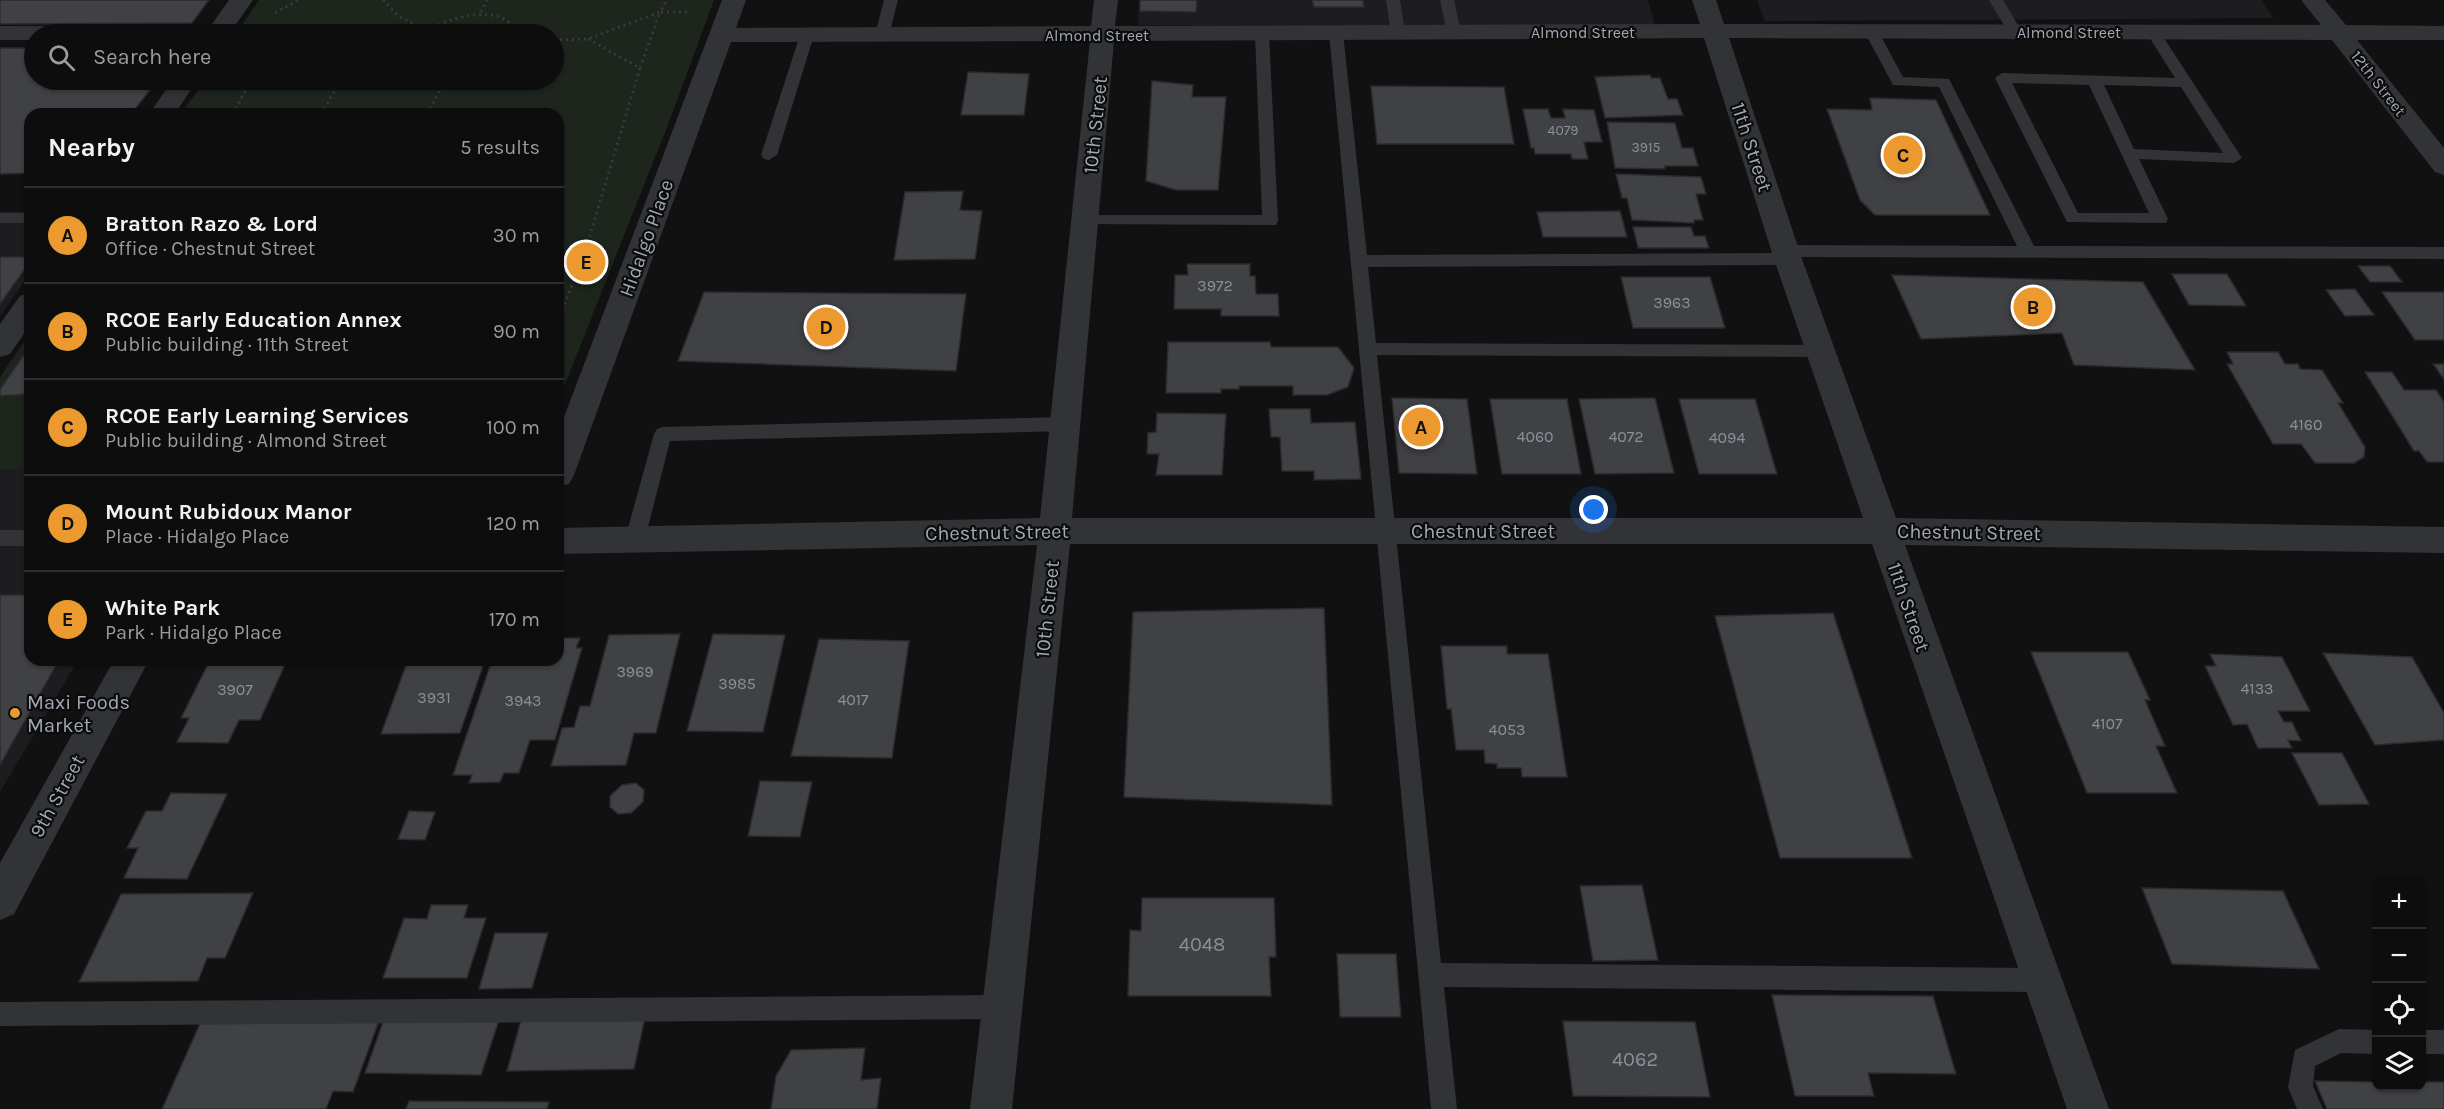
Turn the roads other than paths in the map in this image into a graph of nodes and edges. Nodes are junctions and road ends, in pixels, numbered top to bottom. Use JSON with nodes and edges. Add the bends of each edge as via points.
{"nodes":[{"id":1,"x":241,"y":0,"type":"edge"},
{"id":2,"x":891,"y":0,"type":"edge"},
{"id":3,"x":1106,"y":0,"type":"edge"},
{"id":4,"x":1393,"y":0,"type":"edge"},
{"id":5,"x":1447,"y":0,"type":"edge"},
{"id":6,"x":1704,"y":0,"type":"edge"},
{"id":7,"x":1996,"y":0,"type":"edge"},
{"id":8,"x":2313,"y":0,"type":"edge"},
{"id":9,"x":728,"y":16,"type":"edge"},
{"id":10,"x":224,"y":24,"type":"edge"},
{"id":11,"x":1715,"y":31,"type":"junction"},
{"id":12,"x":1871,"y":31,"type":"junction"},
{"id":13,"x":2015,"y":32,"type":"junction"},
{"id":14,"x":2153,"y":32,"type":"junction"},
{"id":15,"x":0,"y":33,"type":"edge"},
{"id":16,"x":24,"y":33,"type":"edge"},
{"id":17,"x":1336,"y":33,"type":"junction"},
{"id":18,"x":1398,"y":33,"type":"junction"},
{"id":19,"x":1454,"y":33,"type":"junction"},
{"id":20,"x":2341,"y":33,"type":"junction"},
{"id":21,"x":2444,"y":33,"type":"edge"},
{"id":22,"x":807,"y":34,"type":"junction"},
{"id":23,"x":1262,"y":34,"type":"junction"},
{"id":24,"x":882,"y":35,"type":"junction"},
{"id":25,"x":1104,"y":35,"type":"junction"},
{"id":26,"x":2094,"y":79,"type":"junction"},
{"id":27,"x":2186,"y":82,"type":"junction"},
{"id":28,"x":178,"y":90,"type":"edge"},
{"id":29,"x":166,"y":108,"type":"edge"},
{"id":30,"x":2129,"y":154,"type":"junction"},
{"id":31,"x":769,"y":155,"type":"dead end"},
{"id":32,"x":2444,"y":166,"type":"edge"},
{"id":33,"x":0,"y":218,"type":"edge"},
{"id":34,"x":24,"y":218,"type":"edge"},
{"id":35,"x":1085,"y":220,"type":"junction"},
{"id":36,"x":2028,"y":251,"type":"junction"},
{"id":37,"x":2444,"y":253,"type":"edge"},
{"id":38,"x":1786,"y":255,"type":"junction"},
{"id":39,"x":1358,"y":261,"type":"junction"},
{"id":40,"x":24,"y":312,"type":"edge"},
{"id":41,"x":0,"y":346,"type":"edge"},
{"id":42,"x":1367,"y":349,"type":"junction"},
{"id":43,"x":1820,"y":351,"type":"junction"},
{"id":44,"x":1065,"y":424,"type":"junction"},
{"id":45,"x":564,"y":459,"type":"edge"},
{"id":46,"x":1055,"y":531,"type":"junction"},
{"id":47,"x":1385,"y":531,"type":"junction"},
{"id":48,"x":1883,"y":531,"type":"junction"},
{"id":49,"x":0,"y":538,"type":"edge"},
{"id":50,"x":24,"y":538,"type":"edge"},
{"id":51,"x":635,"y":539,"type":"junction"},
{"id":52,"x":2444,"y":540,"type":"edge"},
{"id":53,"x":564,"y":541,"type":"edge"},
{"id":54,"x":129,"y":666,"type":"edge"},
{"id":55,"x":0,"y":901,"type":"edge"},
{"id":56,"x":1430,"y":975,"type":"junction"},
{"id":57,"x":2042,"y":980,"type":"junction"},
{"id":58,"x":1002,"y":1007,"type":"junction"},
{"id":59,"x":0,"y":1014,"type":"edge"},
{"id":60,"x":2372,"y":1042,"type":"edge"},
{"id":61,"x":2426,"y":1042,"type":"edge"},
{"id":62,"x":2444,"y":1042,"type":"edge"},
{"id":63,"x":991,"y":1109,"type":"edge"},
{"id":64,"x":1444,"y":1109,"type":"edge"},
{"id":65,"x":2088,"y":1109,"type":"edge"},
{"id":66,"x":2310,"y":1109,"type":"edge"}],
"edges":[{"from":1,"to":10,"type":"street"},
{"from":2,"to":24,"type":"lane"},
{"from":3,"to":25,"type":"street","name":"10th Street"},
{"from":4,"to":18,"type":"lane"},
{"from":5,"to":19,"type":"lane"},
{"from":6,"to":11,"type":"street","name":"11th Street"},
{"from":7,"to":13,"type":"lane"},
{"from":8,"to":20,"type":"street","name":"12th Street"},
{"from":9,"to":22,"type":"street","name":"Almond Street"},
{"from":9,"to":45,"type":"street","name":"Hidalgo Place"},
{"from":11,"to":12,"type":"street","name":"Almond Street"},
{"from":11,"to":19,"type":"street","name":"Almond Street"},
{"from":11,"to":38,"type":"street","name":"11th Street"},
{"from":12,"to":13,"type":"street","name":"Almond Street"},
{"from":12,"to":36,"type":"lane","via":[[1898,82],[1944,82]]},
{"from":13,"to":14,"type":"street","name":"Almond Street"},
{"from":14,"to":20,"type":"street","name":"Almond Street"},
{"from":14,"to":27,"type":"lane"},
{"from":15,"to":16,"type":"street"},
{"from":17,"to":18,"type":"street","name":"Almond Street"},
{"from":17,"to":23,"type":"street","name":"Almond Street"},
{"from":17,"to":39,"type":"lane"},
{"from":18,"to":19,"type":"street","name":"Almond Street"},
{"from":20,"to":21,"type":"street","name":"Almond Street"},
{"from":20,"to":32,"type":"street","name":"12th Street"},
{"from":22,"to":24,"type":"street","name":"Almond Street"},
{"from":22,"to":31,"type":"lane"},
{"from":23,"to":25,"type":"street","name":"Almond Street"},
{"from":23,"to":35,"type":"lane","via":[[1270,221]]},
{"from":24,"to":25,"type":"street","name":"Almond Street"},
{"from":25,"to":35,"type":"street","name":"10th Street"},
{"from":26,"to":27,"type":"lane"},
{"from":26,"to":30,"type":"lane"},
{"from":26,"to":30,"type":"lane","via":[[2002,78],[2073,218],[2160,219]]},
{"from":27,"to":30,"type":"lane","via":[[2234,158]]},
{"from":28,"to":29,"type":"street"},
{"from":33,"to":34,"type":"lane"},
{"from":35,"to":44,"type":"street","name":"10th Street"},
{"from":36,"to":37,"type":"lane"},
{"from":36,"to":38,"type":"lane"},
{"from":38,"to":39,"type":"lane"},
{"from":38,"to":43,"type":"street","name":"11th Street"},
{"from":39,"to":42,"type":"lane"},
{"from":40,"to":41,"type":"street"},
{"from":42,"to":43,"type":"lane"},
{"from":42,"to":47,"type":"lane"},
{"from":43,"to":48,"type":"street","name":"11th Street"},
{"from":44,"to":46,"type":"street","name":"10th Street"},
{"from":44,"to":51,"type":"lane","via":[[663,434]]},
{"from":46,"to":47,"type":"street","name":"Chestnut Street"},
{"from":46,"to":51,"type":"street","name":"Chestnut Street"},
{"from":46,"to":58,"type":"street","name":"10th Street"},
{"from":47,"to":48,"type":"street","name":"Chestnut Street"},
{"from":47,"to":56,"type":"lane"},
{"from":48,"to":52,"type":"street","name":"Chestnut Street"},
{"from":48,"to":57,"type":"street","name":"11th Street"},
{"from":49,"to":50,"type":"lane"},
{"from":51,"to":53,"type":"street","name":"Chestnut Street"},
{"from":54,"to":55,"type":"street","name":"9th Street"},
{"from":56,"to":57,"type":"lane"},
{"from":56,"to":64,"type":"lane"},
{"from":57,"to":65,"type":"street","name":"11th Street"},
{"from":58,"to":59,"type":"lane"},
{"from":58,"to":63,"type":"street","name":"10th Street"},
{"from":60,"to":66,"type":"lane","via":[[2339,1041],[2304,1059],[2300,1087]]},
{"from":61,"to":62,"type":"lane"}]}
